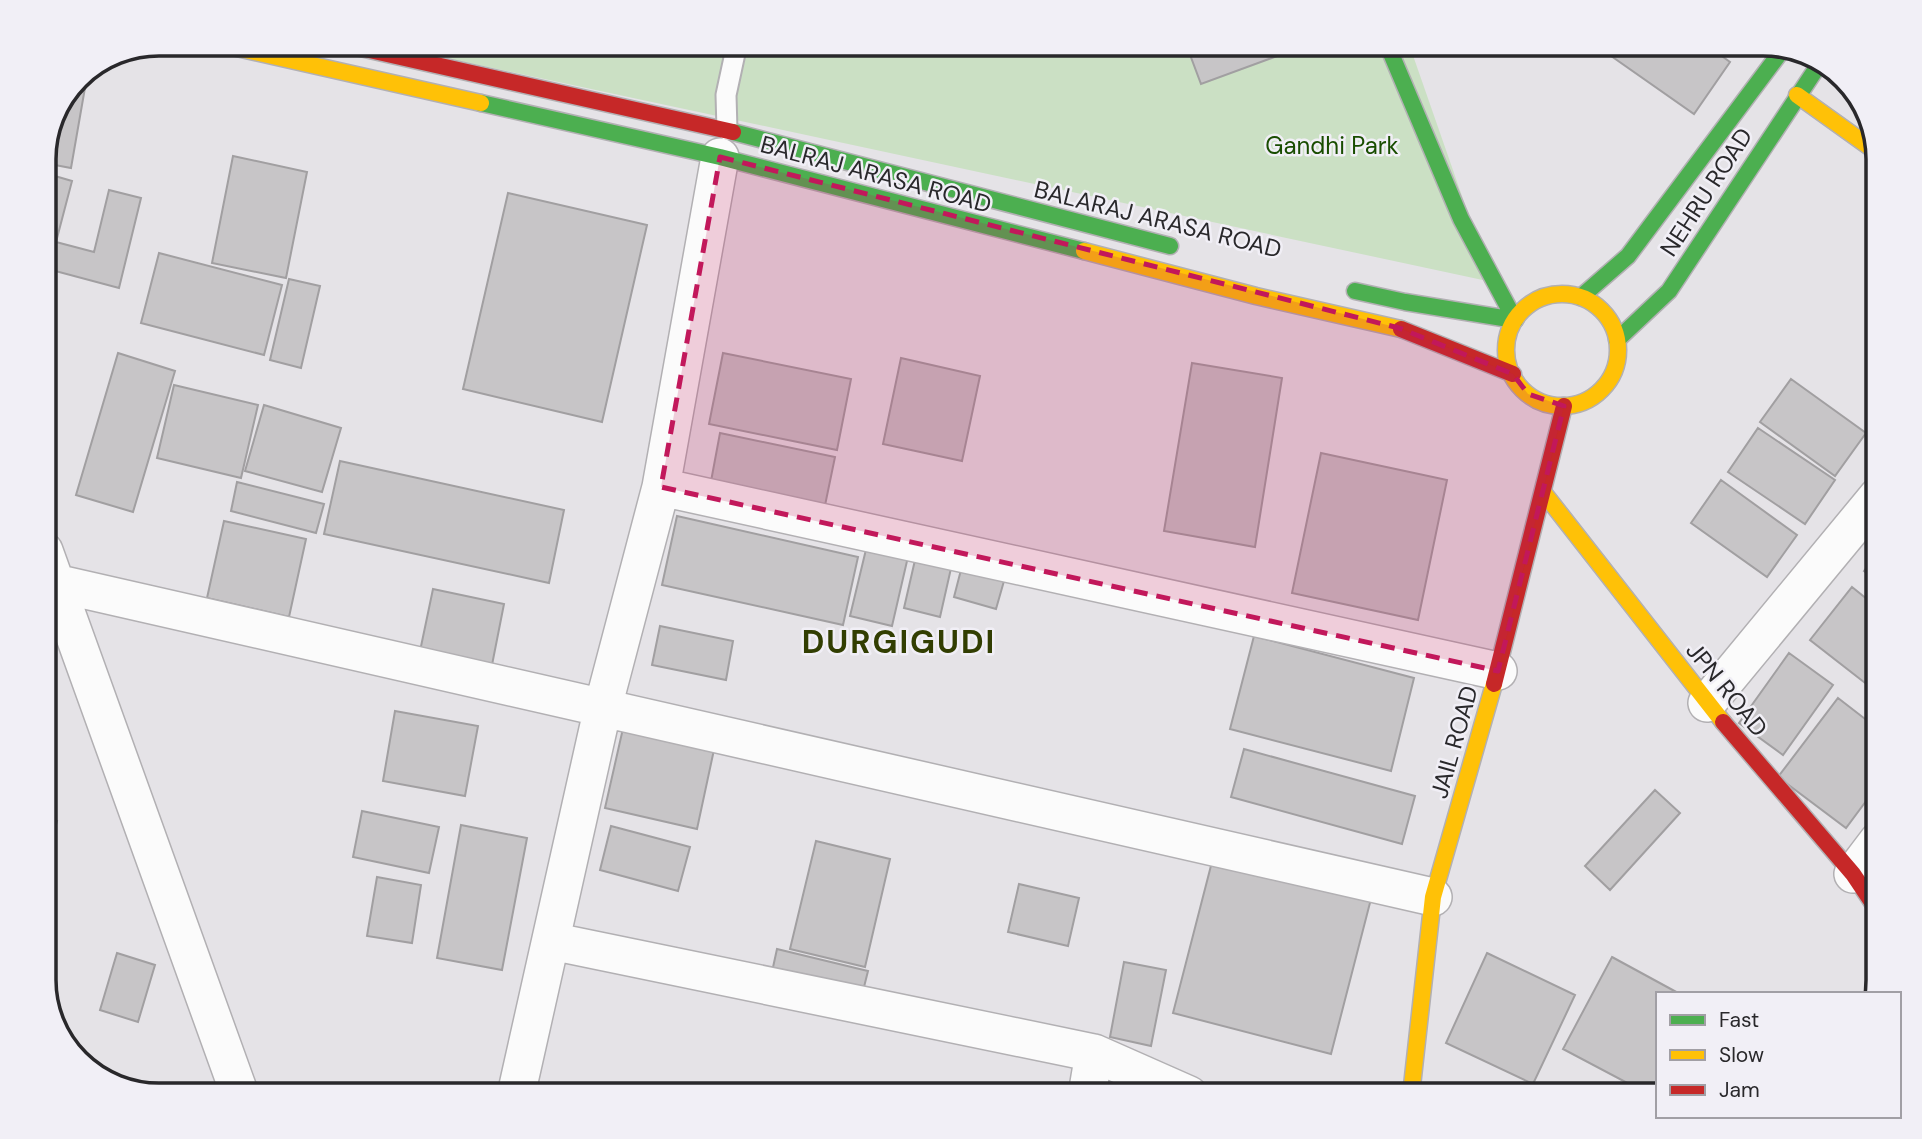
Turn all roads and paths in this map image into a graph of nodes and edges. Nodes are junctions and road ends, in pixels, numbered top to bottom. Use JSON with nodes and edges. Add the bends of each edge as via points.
{"nodes":[{"id":1,"x":280,"y":56,"type":"edge"},
{"id":2,"x":389,"y":56,"type":"edge"},
{"id":3,"x":734,"y":56,"type":"edge"},
{"id":4,"x":1392,"y":56,"type":"edge"},
{"id":5,"x":1777,"y":57,"type":"edge"},
{"id":6,"x":1815,"y":70,"type":"edge"},
{"id":7,"x":1797,"y":95,"type":"junction"},
{"id":8,"x":723,"y":143,"type":"junction"},
{"id":9,"x":1865,"y":143,"type":"edge"},
{"id":10,"x":1182,"y":249,"type":"dead end"},
{"id":11,"x":1340,"y":287,"type":"dead end"},
{"id":12,"x":1581,"y":297,"type":"junction"},
{"id":13,"x":1515,"y":320,"type":"junction"},
{"id":14,"x":1617,"y":340,"type":"junction"},
{"id":15,"x":1513,"y":374,"type":"junction"},
{"id":16,"x":1564,"y":406,"type":"junction"},
{"id":17,"x":661,"y":487,"type":"junction"},
{"id":18,"x":1543,"y":492,"type":"junction"},
{"id":19,"x":1866,"y":511,"type":"edge"},
{"id":20,"x":56,"y":569,"type":"edge"},
{"id":21,"x":56,"y":584,"type":"edge"},
{"id":22,"x":1498,"y":671,"type":"junction"},
{"id":23,"x":1707,"y":703,"type":"junction"},
{"id":24,"x":603,"y":707,"type":"junction"},
{"id":25,"x":1866,"y":857,"type":"edge"},
{"id":26,"x":1853,"y":874,"type":"junction"},
{"id":27,"x":1866,"y":893,"type":"edge"},
{"id":28,"x":1433,"y":897,"type":"junction"},
{"id":29,"x":551,"y":940,"type":"junction"},
{"id":30,"x":1094,"y":1053,"type":"junction"},
{"id":31,"x":236,"y":1083,"type":"edge"},
{"id":32,"x":519,"y":1083,"type":"edge"},
{"id":33,"x":1089,"y":1083,"type":"edge"},
{"id":34,"x":1162,"y":1083,"type":"edge"},
{"id":35,"x":1412,"y":1083,"type":"edge"}],
"edges":[{"from":1,"to":8,"type":"main road","name":"BALRAJ ARASA ROAD"},
{"from":2,"to":8,"type":"main road","name":"BALARAJ ARASA ROAD"},
{"from":3,"to":8,"type":"lane"},
{"from":4,"to":13,"type":"main road","via":[[1443,178]]},
{"from":5,"to":12,"type":"main road","name":"NEHRU ROAD","via":[[1628,256]]},
{"from":6,"to":7,"type":"main road","name":"NEHRU ROAD"},
{"from":7,"to":9,"type":"main road"},
{"from":7,"to":14,"type":"main road","name":"NEHRU ROAD","via":[[1669,291]]},
{"from":8,"to":10,"type":"main road","name":"BALARAJ ARASA ROAD"},
{"from":8,"to":15,"type":"main road","name":"BALRAJ ARASA ROAD","via":[[1256,296],[1399,328]]},
{"from":8,"to":17,"type":"street"},
{"from":11,"to":13,"type":"main road"},
{"from":12,"to":13,"type":"main road","via":[[1545,297]]},
{"from":12,"to":14,"type":"main road","via":[[1598,306],[1611,321]]},
{"from":13,"to":15,"type":"main road","via":[[1507,358]]},
{"from":14,"to":16,"type":"main road","via":[[1617,365],[1609,382],[1595,396]]},
{"from":15,"to":16,"type":"main road","via":[[1528,394]]},
{"from":16,"to":18,"type":"main road","name":"JAIL ROAD"},
{"from":17,"to":22,"type":"street"},
{"from":17,"to":24,"type":"street"},
{"from":18,"to":22,"type":"main road","name":"JAIL ROAD"},
{"from":18,"to":23,"type":"main road","name":"JPN ROAD"},
{"from":19,"to":23,"type":"street"},
{"from":20,"to":24,"type":"street"},
{"from":21,"to":31,"type":"street"},
{"from":22,"to":28,"type":"main road","name":"JAIL ROAD"},
{"from":23,"to":26,"type":"main road","name":"JPN ROAD"},
{"from":24,"to":28,"type":"street"},
{"from":24,"to":29,"type":"street"},
{"from":25,"to":26,"type":"street"},
{"from":26,"to":27,"type":"main road","name":"JPN ROAD"},
{"from":28,"to":35,"type":"main road","name":"JAIL ROAD"},
{"from":29,"to":30,"type":"street"},
{"from":29,"to":32,"type":"street"},
{"from":30,"to":33,"type":"street"},
{"from":30,"to":34,"type":"street"}]}
